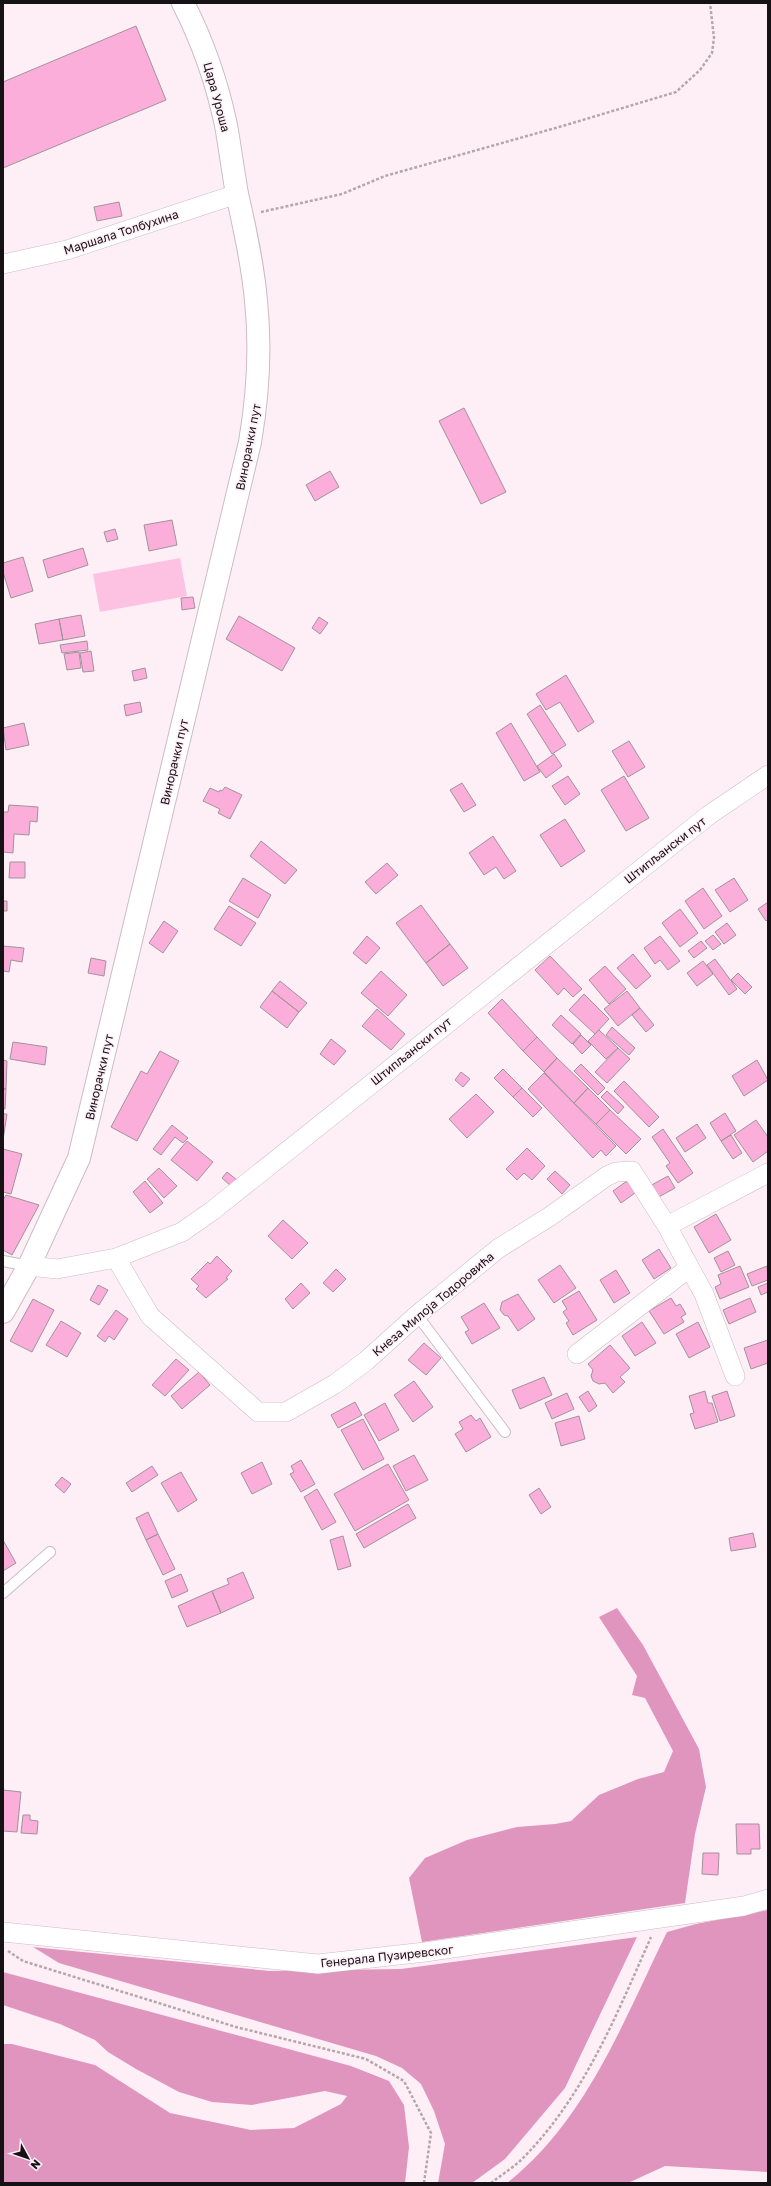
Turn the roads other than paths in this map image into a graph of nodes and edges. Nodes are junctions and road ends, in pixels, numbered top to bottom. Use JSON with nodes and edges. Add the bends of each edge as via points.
{"nodes":[{"id":1,"x":183,"y":3,"type":"edge"},
{"id":2,"x":238,"y":194,"type":"junction"},
{"id":3,"x":3,"y":264,"type":"edge"},
{"id":4,"x":768,"y":775,"type":"edge"},
{"id":5,"x":768,"y":1173,"type":"edge"},
{"id":6,"x":667,"y":1226,"type":"junction"},
{"id":7,"x":116,"y":1258,"type":"junction"},
{"id":8,"x":3,"y":1261,"type":"edge"},
{"id":9,"x":29,"y":1266,"type":"junction"},
{"id":10,"x":689,"y":1268,"type":"junction"},
{"id":11,"x":3,"y":1312,"type":"edge"},
{"id":12,"x":417,"y":1315,"type":"junction"},
{"id":13,"x":577,"y":1354,"type":"dead end"},
{"id":14,"x":735,"y":1376,"type":"dead end"},
{"id":15,"x":505,"y":1432,"type":"dead end"},
{"id":16,"x":50,"y":1552,"type":"dead end"},
{"id":17,"x":3,"y":1593,"type":"edge"},
{"id":18,"x":768,"y":1899,"type":"edge"},
{"id":19,"x":3,"y":1932,"type":"edge"}],
"edges":[{"from":1,"to":2,"type":"street","name":"Цара Уроша","via":[[200,37],[213,76]]},
{"from":2,"to":3,"type":"street","name":"Маршала Толбухина","via":[[67,250]]},
{"from":2,"to":9,"type":"street","name":"Винорачки пут","via":[[256,300],[257,402],[250,442],[79,1158]]},
{"from":4,"to":7,"type":"street","name":"Штипљански пут","via":[[709,816],[212,1211],[182,1232]]},
{"from":5,"to":6,"type":"street"},
{"from":6,"to":10,"type":"street"},
{"from":6,"to":12,"type":"street","name":"Кнеза Милоја Тодоровића","via":[[632,1171],[616,1172],[589,1187],[549,1217],[499,1248]]},
{"from":7,"to":9,"type":"street","name":"Штипљански пут","via":[[57,1269]]},
{"from":7,"to":12,"type":"street","name":"Кнеза Милоја Тодоровића","via":[[150,1316],[258,1412],[286,1412],[335,1384],[366,1361]]},
{"from":8,"to":9,"type":"lane"},
{"from":9,"to":11,"type":"street","name":"Винорачки пут"},
{"from":10,"to":13,"type":"street"},
{"from":10,"to":14,"type":"street","via":[[712,1312]]},
{"from":12,"to":15,"type":"lane"},
{"from":16,"to":17,"type":"lane"},
{"from":18,"to":19,"type":"street","name":"Генерала Пузиревског","via":[[744,1906],[660,1919],[425,1952],[318,1964]]}]}
